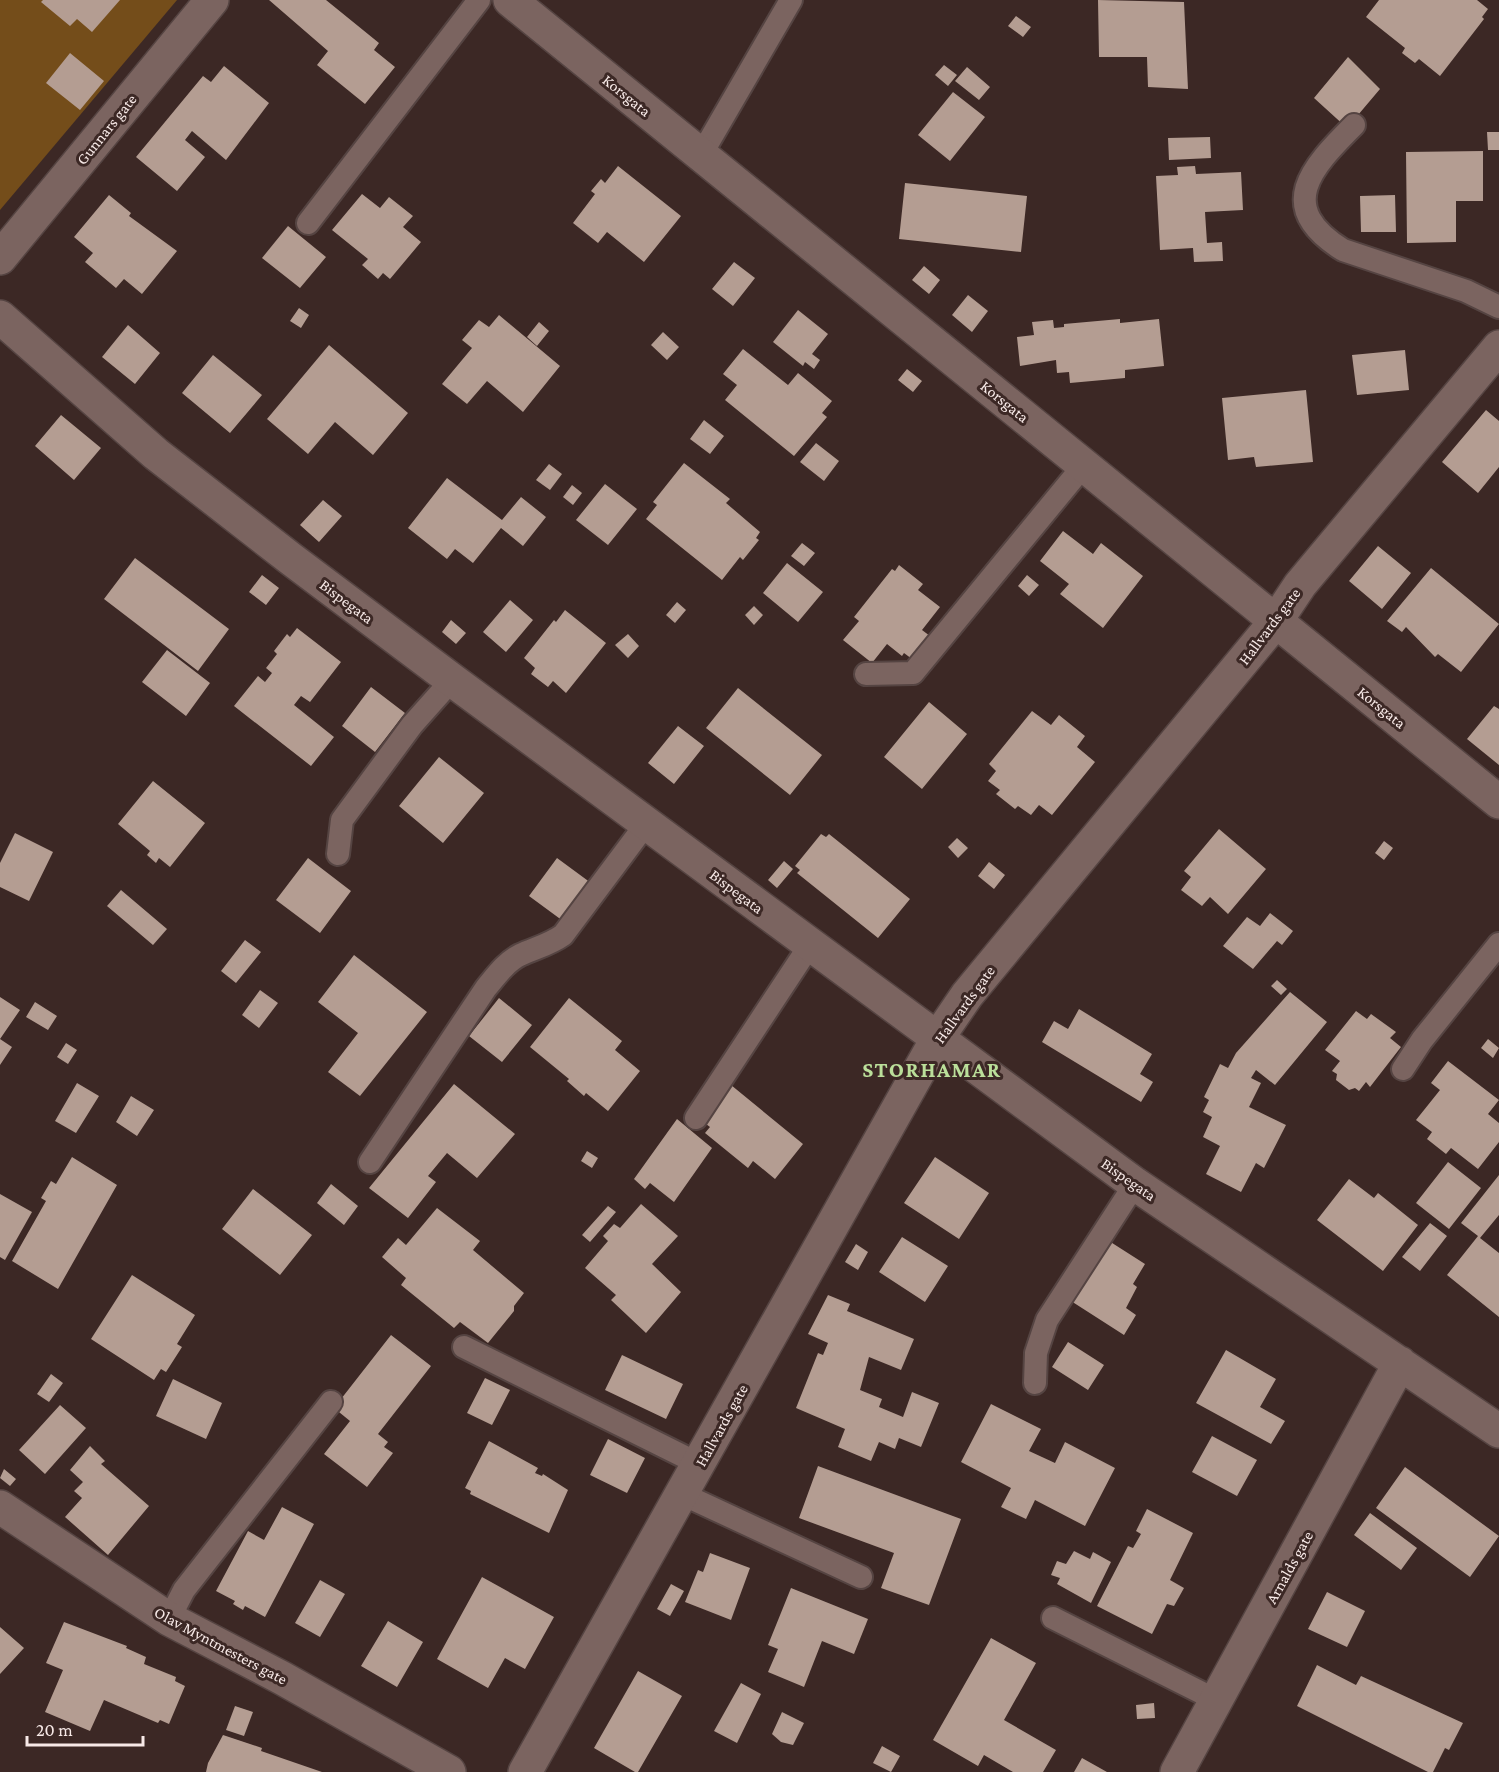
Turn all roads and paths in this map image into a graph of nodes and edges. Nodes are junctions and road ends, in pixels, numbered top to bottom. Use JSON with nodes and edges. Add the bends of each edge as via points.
{"nodes":[{"id":1,"x":212,"y":0,"type":"edge"},
{"id":2,"x":479,"y":0,"type":"edge"},
{"id":3,"x":510,"y":0,"type":"edge"},
{"id":4,"x":791,"y":0,"type":"edge"},
{"id":5,"x":1354,"y":125,"type":"dead end"},
{"id":6,"x":701,"y":155,"type":"junction"},
{"id":7,"x":308,"y":223,"type":"dead end"},
{"id":8,"x":0,"y":258,"type":"edge"},
{"id":9,"x":1499,"y":307,"type":"edge"},
{"id":10,"x":0,"y":317,"type":"edge"},
{"id":11,"x":1499,"y":347,"type":"edge"},
{"id":12,"x":1083,"y":465,"type":"junction"},
{"id":13,"x":1276,"y":621,"type":"junction"},
{"id":14,"x":866,"y":674,"type":"dead end"},
{"id":15,"x":452,"y":680,"type":"junction"},
{"id":16,"x":1499,"y":802,"type":"edge"},
{"id":17,"x":646,"y":824,"type":"junction"},
{"id":18,"x":338,"y":854,"type":"dead end"},
{"id":19,"x":1499,"y":944,"type":"edge"},
{"id":20,"x":810,"y":945,"type":"junction"},
{"id":21,"x":937,"y":1039,"type":"junction"},
{"id":22,"x":1403,"y":1069,"type":"dead end"},
{"id":23,"x":696,"y":1118,"type":"dead end"},
{"id":24,"x":370,"y":1162,"type":"dead end"},
{"id":25,"x":1135,"y":1184,"type":"junction"},
{"id":26,"x":464,"y":1347,"type":"dead end"},
{"id":27,"x":1400,"y":1363,"type":"junction"},
{"id":28,"x":1035,"y":1383,"type":"dead end"},
{"id":29,"x":331,"y":1402,"type":"dead end"},
{"id":30,"x":1499,"y":1431,"type":"edge"},
{"id":31,"x":699,"y":1464,"type":"junction"},
{"id":32,"x":682,"y":1494,"type":"junction"},
{"id":33,"x":0,"y":1508,"type":"edge"},
{"id":34,"x":861,"y":1577,"type":"dead end"},
{"id":35,"x":1053,"y":1618,"type":"dead end"},
{"id":36,"x":169,"y":1619,"type":"junction"},
{"id":37,"x":1216,"y":1700,"type":"junction"},
{"id":38,"x":449,"y":1772,"type":"edge"},
{"id":39,"x":525,"y":1772,"type":"edge"},
{"id":40,"x":1177,"y":1772,"type":"edge"}],
"edges":[{"from":1,"to":8,"type":"street","name":"Gunnars gate"},
{"from":2,"to":7,"type":"lane"},
{"from":3,"to":6,"type":"street","name":"Korsgata"},
{"from":4,"to":6,"type":"lane"},
{"from":5,"to":9,"type":"lane","via":[[1320,159],[1304,188],[1305,213],[1325,239],[1343,250],[1466,291]]},
{"from":6,"to":12,"type":"street","name":"Korsgata"},
{"from":10,"to":15,"type":"street","name":"Bispegata","via":[[156,454]]},
{"from":11,"to":13,"type":"street","name":"Hallvards gate","via":[[1300,585]]},
{"from":12,"to":13,"type":"street","name":"Korsgata"},
{"from":12,"to":14,"type":"lane","via":[[913,673]]},
{"from":13,"to":16,"type":"street","name":"Korsgata"},
{"from":13,"to":21,"type":"street","name":"Hallvards gate","via":[[967,995]]},
{"from":15,"to":17,"type":"street","name":"Bispegata"},
{"from":15,"to":18,"type":"lane","via":[[412,725],[342,820]]},
{"from":17,"to":20,"type":"street","name":"Bispegata"},
{"from":17,"to":24,"type":"lane","via":[[563,935],[502,968],[486,987]]},
{"from":19,"to":22,"type":"lane"},
{"from":20,"to":21,"type":"street","name":"Bispegata"},
{"from":20,"to":23,"type":"lane"},
{"from":21,"to":25,"type":"street","name":"Bispegata"},
{"from":21,"to":31,"type":"street","name":"Hallvards gate"},
{"from":25,"to":27,"type":"street","name":"Bispegata"},
{"from":25,"to":28,"type":"lane","via":[[1047,1320],[1036,1353]]},
{"from":26,"to":31,"type":"lane"},
{"from":27,"to":30,"type":"street","name":"Bispegata"},
{"from":27,"to":37,"type":"street","name":"Arnalds gate"},
{"from":29,"to":36,"type":"lane","via":[[184,1590]]},
{"from":31,"to":32,"type":"street","name":"Hallvards gate"},
{"from":32,"to":34,"type":"lane"},
{"from":32,"to":39,"type":"street","name":"Hallvards gate"},
{"from":33,"to":36,"type":"street","name":"Olav Myntmesters gate"},
{"from":35,"to":37,"type":"lane"},
{"from":36,"to":38,"type":"street","name":"Olav Myntmesters gate"},
{"from":37,"to":40,"type":"street","name":"Arnalds gate"}]}
